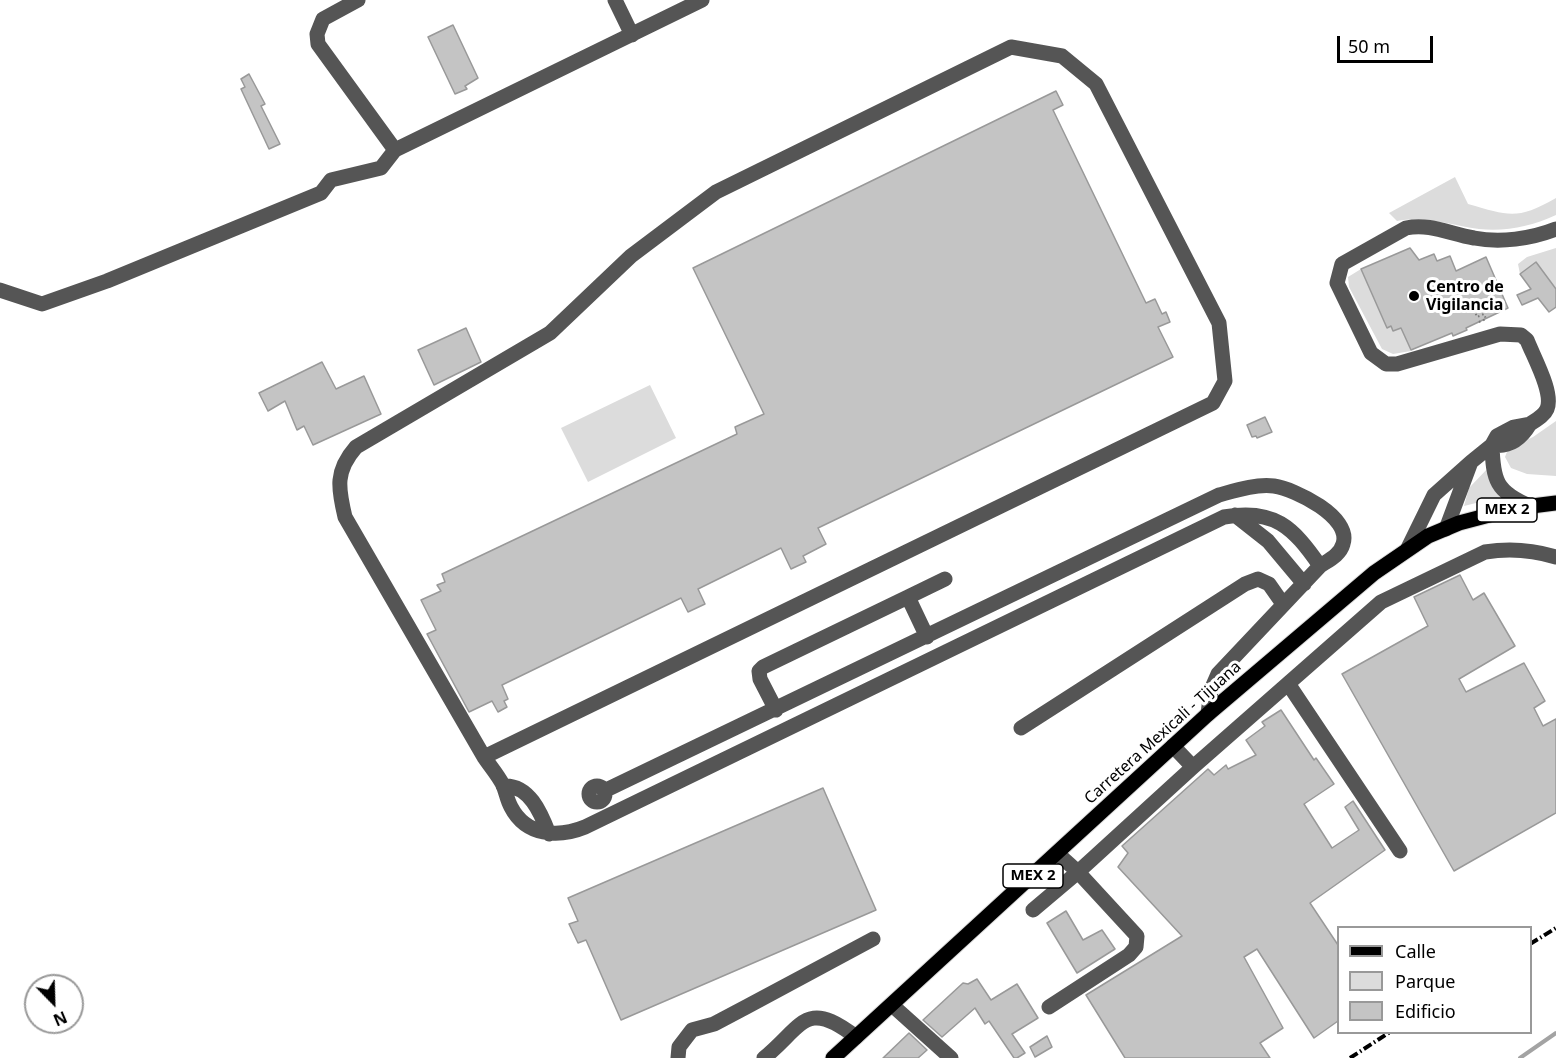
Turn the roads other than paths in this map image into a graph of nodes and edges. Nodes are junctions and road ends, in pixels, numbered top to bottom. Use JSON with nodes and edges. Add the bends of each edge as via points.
{"nodes":[{"id":1,"x":358,"y":0,"type":"edge"},
{"id":2,"x":615,"y":0,"type":"edge"},
{"id":3,"x":702,"y":0,"type":"edge"},
{"id":4,"x":632,"y":34,"type":"junction"},
{"id":5,"x":395,"y":150,"type":"junction"},
{"id":6,"x":1556,"y":229,"type":"edge"},
{"id":7,"x":0,"y":290,"type":"edge"},
{"id":8,"x":1492,"y":446,"type":"junction"},
{"id":9,"x":1471,"y":462,"type":"junction"},
{"id":10,"x":1556,"y":503,"type":"edge"},
{"id":11,"x":1530,"y":506,"type":"junction"},
{"id":12,"x":1235,"y":515,"type":"junction"},
{"id":13,"x":1446,"y":529,"type":"junction"},
{"id":14,"x":1408,"y":548,"type":"junction"},
{"id":15,"x":1517,"y":551,"type":"junction"},
{"id":16,"x":1556,"y":557,"type":"edge"},
{"id":17,"x":1320,"y":566,"type":"junction"},
{"id":18,"x":1556,"y":568,"type":"edge"},
{"id":19,"x":945,"y":579,"type":"dead end"},
{"id":20,"x":1304,"y":584,"type":"junction"},
{"id":21,"x":909,"y":597,"type":"junction"},
{"id":22,"x":1283,"y":604,"type":"junction"},
{"id":23,"x":927,"y":637,"type":"junction"},
{"id":24,"x":1289,"y":685,"type":"junction"},
{"id":25,"x":776,"y":710,"type":"junction"},
{"id":26,"x":1208,"y":714,"type":"junction"},
{"id":27,"x":1021,"y":728,"type":"dead end"},
{"id":28,"x":1173,"y":746,"type":"junction"},
{"id":29,"x":484,"y":757,"type":"junction"},
{"id":30,"x":1193,"y":766,"type":"junction"},
{"id":31,"x":503,"y":786,"type":"junction"},
{"id":32,"x":604,"y":791,"type":"dead end"},
{"id":33,"x":549,"y":834,"type":"junction"},
{"id":34,"x":1400,"y":851,"type":"dead end"},
{"id":35,"x":1058,"y":854,"type":"junction"},
{"id":36,"x":1078,"y":872,"type":"junction"},
{"id":37,"x":1033,"y":910,"type":"dead end"},
{"id":38,"x":873,"y":939,"type":"dead end"},
{"id":39,"x":892,"y":1005,"type":"junction"},
{"id":40,"x":1049,"y":1007,"type":"dead end"},
{"id":41,"x":856,"y":1037,"type":"junction"},
{"id":42,"x":678,"y":1058,"type":"edge"},
{"id":43,"x":764,"y":1058,"type":"edge"},
{"id":44,"x":833,"y":1058,"type":"edge"},
{"id":45,"x":951,"y":1058,"type":"edge"}],
"edges":[{"from":1,"to":5,"type":"lane","via":[[323,19],[318,44]]},
{"from":2,"to":4,"type":"lane"},
{"from":3,"to":4,"type":"lane"},
{"from":4,"to":5,"type":"lane"},
{"from":5,"to":7,"type":"lane","via":[[381,168],[331,180],[321,193],[75,293],[42,304]]},
{"from":6,"to":8,"type":"lane","via":[[1518,239],[1476,239],[1415,226],[1338,269],[1337,283],[1371,353],[1386,364],[1500,334],[1521,335],[1527,340],[1549,402],[1521,438],[1503,447]]},
{"from":8,"to":9,"type":"lane"},
{"from":8,"to":11,"type":"lane","via":[[1496,481],[1510,497]]},
{"from":9,"to":13,"type":"lane"},
{"from":9,"to":14,"type":"lane","via":[[1434,495]]},
{"from":10,"to":11,"type":"main road","name":"Carretera Mexicali - Tijuana","number":"MEX 2"},
{"from":11,"to":13,"type":"main road","name":"Carretera Mexicali - Tijuana","number":"MEX 2","via":[[1485,515]]},
{"from":12,"to":17,"type":"lane","via":[[1264,516],[1281,525],[1300,537]]},
{"from":12,"to":20,"type":"lane","via":[[1268,541]]},
{"from":12,"to":33,"type":"lane","via":[[615,814],[568,834]]},
{"from":13,"to":14,"type":"main road","name":"Carretera Mexicali - Tijuana","number":"MEX 2"},
{"from":14,"to":26,"type":"main road","name":"Carretera Mexicali - Tijuana","number":"MEX 2","via":[[1334,605]]},
{"from":15,"to":16,"type":"lane","via":[[1538,551]]},
{"from":15,"to":18,"type":"lane"},
{"from":15,"to":24,"type":"lane","via":[[1502,549],[1478,554],[1381,602]]},
{"from":17,"to":20,"type":"lane"},
{"from":17,"to":23,"type":"lane","via":[[1339,552],[1343,544],[1342,529],[1336,520],[1294,491],[1275,486],[1239,489],[1179,514]]},
{"from":19,"to":21,"type":"lane"},
{"from":20,"to":22,"type":"lane"},
{"from":21,"to":23,"type":"lane"},
{"from":21,"to":25,"type":"lane","via":[[763,667],[760,679]]},
{"from":22,"to":26,"type":"lane","via":[[1218,675],[1211,690]]},
{"from":22,"to":27,"type":"lane","via":[[1269,584],[1258,579],[1245,584]]},
{"from":23,"to":25,"type":"lane"},
{"from":24,"to":30,"type":"lane"},
{"from":24,"to":34,"type":"lane"},
{"from":25,"to":32,"type":"lane"},
{"from":26,"to":28,"type":"main road","name":"Carretera Mexicali - Tijuana","number":"MEX 2"},
{"from":28,"to":30,"type":"lane"},
{"from":28,"to":35,"type":"main road","name":"Carretera Mexicali - Tijuana","number":"MEX 2"},
{"from":29,"to":29,"type":"lane","via":[[1213,403],[1225,381],[1220,323],[1096,84],[1062,56],[1011,48],[716,192],[631,256],[550,333],[356,447],[343,461],[340,494],[345,517]]},
{"from":29,"to":31,"type":"lane"},
{"from":30,"to":36,"type":"lane"},
{"from":31,"to":33,"type":"lane","via":[[517,817],[526,826]]},
{"from":31,"to":33,"type":"lane","via":[[524,791]]},
{"from":35,"to":36,"type":"lane"},
{"from":35,"to":39,"type":"main road","name":"Carretera Mexicali - Tijuana","number":"MEX 2"},
{"from":36,"to":37,"type":"lane"},
{"from":36,"to":40,"type":"lane","via":[[1137,936],[1136,947]]},
{"from":38,"to":42,"type":"lane","via":[[748,1006],[692,1030],[679,1047]]},
{"from":39,"to":41,"type":"main road","name":"Carretera Mexicali - Tijuana","number":"MEX 2"},
{"from":39,"to":45,"type":"lane"},
{"from":41,"to":43,"type":"lane","via":[[821,1016],[791,1030]]},
{"from":41,"to":44,"type":"main road","name":"Carretera Mexicali - Tijuana","number":"MEX 2"}]}
